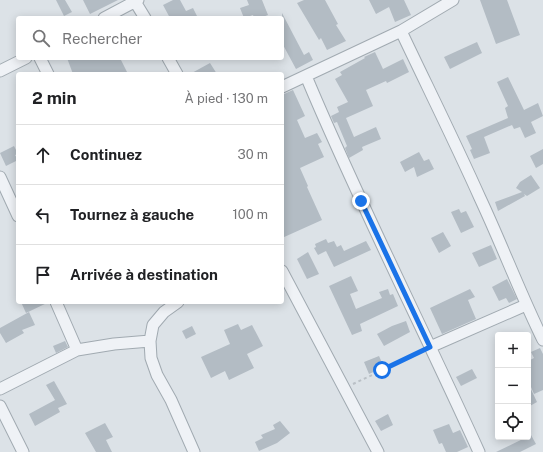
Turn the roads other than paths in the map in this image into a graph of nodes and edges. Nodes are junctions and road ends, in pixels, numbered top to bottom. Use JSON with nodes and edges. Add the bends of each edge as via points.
{"nodes":[{"id":1,"x":453,"y":0,"type":"edge"},
{"id":2,"x":136,"y":1,"type":"edge"},
{"id":3,"x":108,"y":16,"type":"edge"},
{"id":4,"x":144,"y":16,"type":"edge"},
{"id":5,"x":401,"y":31,"type":"junction"},
{"id":6,"x":22,"y":60,"type":"edge"},
{"id":7,"x":41,"y":60,"type":"edge"},
{"id":8,"x":169,"y":60,"type":"edge"},
{"id":9,"x":0,"y":71,"type":"edge"},
{"id":10,"x":47,"y":72,"type":"edge"},
{"id":11,"x":176,"y":72,"type":"edge"},
{"id":12,"x":306,"y":76,"type":"junction"},
{"id":13,"x":284,"y":86,"type":"edge"},
{"id":14,"x":0,"y":177,"type":"edge"},
{"id":15,"x":16,"y":212,"type":"edge"},
{"id":16,"x":284,"y":275,"type":"edge"},
{"id":17,"x":57,"y":304,"type":"edge"},
{"id":18,"x":175,"y":304,"type":"edge"},
{"id":19,"x":526,"y":305,"type":"junction"},
{"id":20,"x":543,"y":340,"type":"edge"},
{"id":21,"x":150,"y":341,"type":"junction"},
{"id":22,"x":430,"y":347,"type":"junction"},
{"id":23,"x":77,"y":350,"type":"junction"},
{"id":24,"x":0,"y":389,"type":"edge"},
{"id":25,"x":0,"y":406,"type":"edge"},
{"id":26,"x":23,"y":452,"type":"edge"},
{"id":27,"x":194,"y":452,"type":"edge"},
{"id":28,"x":378,"y":452,"type":"edge"},
{"id":29,"x":479,"y":452,"type":"edge"}],
"edges":[{"from":1,"to":5,"type":"street"},
{"from":2,"to":3,"type":"street"},
{"from":2,"to":4,"type":"street"},
{"from":5,"to":12,"type":"street"},
{"from":5,"to":19,"type":"street","via":[[481,200]]},
{"from":6,"to":9,"type":"street"},
{"from":7,"to":10,"type":"street"},
{"from":8,"to":11,"type":"street"},
{"from":12,"to":13,"type":"street"},
{"from":12,"to":22,"type":"street","via":[[357,194]]},
{"from":14,"to":15,"type":"street"},
{"from":16,"to":28,"type":"street"},
{"from":17,"to":23,"type":"street"},
{"from":18,"to":21,"type":"street","via":[[153,325]]},
{"from":19,"to":20,"type":"street"},
{"from":19,"to":22,"type":"street"},
{"from":21,"to":23,"type":"street"},
{"from":21,"to":27,"type":"street","via":[[151,358],[157,376],[171,400]]},
{"from":22,"to":29,"type":"street"},
{"from":23,"to":24,"type":"street"},
{"from":25,"to":26,"type":"street"}]}
